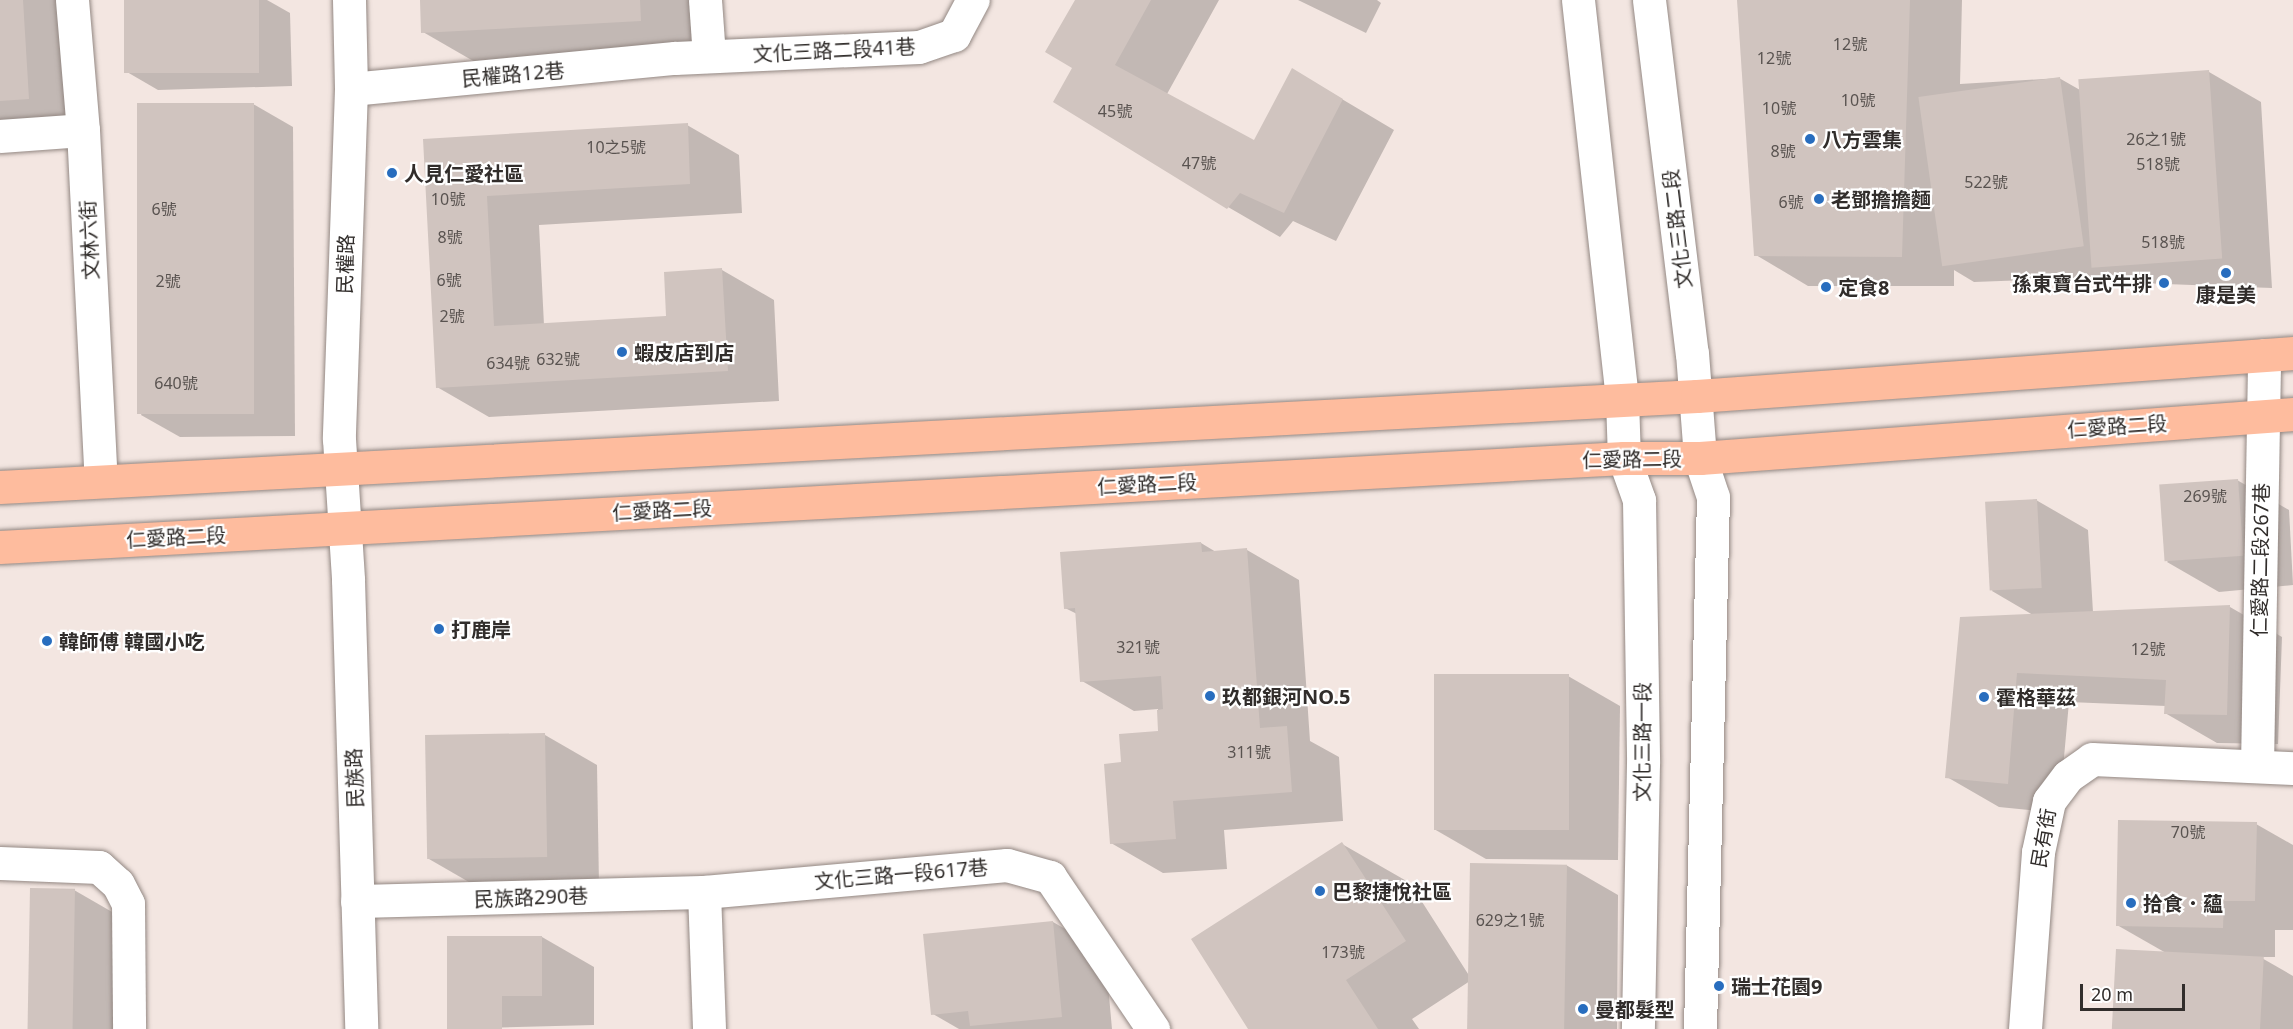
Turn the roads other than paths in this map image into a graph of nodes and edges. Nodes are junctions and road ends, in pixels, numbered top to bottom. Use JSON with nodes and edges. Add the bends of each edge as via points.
{"nodes":[{"id":1,"x":72,"y":0,"type":"edge"},
{"id":2,"x":349,"y":0,"type":"edge"},
{"id":3,"x":705,"y":0,"type":"edge"},
{"id":4,"x":973,"y":0,"type":"edge"},
{"id":5,"x":1578,"y":0,"type":"edge"},
{"id":6,"x":1649,"y":0,"type":"edge"},
{"id":7,"x":709,"y":56,"type":"junction"},
{"id":8,"x":675,"y":58,"type":"joint"},
{"id":9,"x":351,"y":89,"type":"junction"},
{"id":10,"x":83,"y":130,"type":"junction"},
{"id":11,"x":0,"y":136,"type":"edge"},
{"id":12,"x":2279,"y":354,"type":"edge"},
{"id":13,"x":1697,"y":396,"type":"junction"},
{"id":14,"x":1622,"y":399,"type":"junction"},
{"id":15,"x":2278,"y":415,"type":"edge"},
{"id":16,"x":1624,"y":458,"type":"junction"},
{"id":17,"x":1700,"y":458,"type":"junction"},
{"id":18,"x":341,"y":471,"type":"junction"},
{"id":19,"x":101,"y":480,"type":"junction"},
{"id":20,"x":0,"y":487,"type":"edge"},
{"id":21,"x":344,"y":528,"type":"junction"},
{"id":22,"x":0,"y":547,"type":"edge"},
{"id":23,"x":2257,"y":766,"type":"junction"},
{"id":24,"x":2293,"y":768,"type":"edge"},
{"id":25,"x":0,"y":863,"type":"edge"},
{"id":26,"x":704,"y":892,"type":"junction"},
{"id":27,"x":357,"y":901,"type":"junction"},
{"id":28,"x":129,"y":1029,"type":"edge"},
{"id":29,"x":361,"y":1029,"type":"edge"},
{"id":30,"x":709,"y":1029,"type":"edge"},
{"id":31,"x":1153,"y":1029,"type":"edge"},
{"id":32,"x":1638,"y":1029,"type":"edge"},
{"id":33,"x":1700,"y":1029,"type":"edge"},
{"id":34,"x":2025,"y":1029,"type":"edge"}],
"edges":[{"from":1,"to":10,"type":"street","name":"文林六街"},
{"from":2,"to":9,"type":"street","name":"民權路"},
{"from":3,"to":7,"type":"street"},
{"from":4,"to":7,"type":"street","name":"文化三路二段41巷","via":[[954,35],[919,47]]},
{"from":5,"to":14,"type":"street"},
{"from":6,"to":13,"type":"street","name":"文化三路二段"},
{"from":7,"to":8,"type":"street","name":"文化三路二段41巷"},
{"from":8,"to":9,"type":"street","name":"民權路12巷"},
{"from":9,"to":18,"type":"street","name":"民權路"},
{"from":10,"to":11,"type":"street"},
{"from":10,"to":19,"type":"street","name":"文林六街"},
{"from":12,"to":13,"type":"main road"},
{"from":12,"to":15,"type":"street","name":"仁愛路二段267巷"},
{"from":13,"to":14,"type":"main road"},
{"from":13,"to":17,"type":"street","name":"文化三路二段"},
{"from":14,"to":16,"type":"street"},
{"from":14,"to":18,"type":"main road"},
{"from":15,"to":17,"type":"main road","name":"仁愛路二段"},
{"from":15,"to":23,"type":"street","name":"仁愛路二段267巷"},
{"from":16,"to":17,"type":"main road","name":"仁愛路二段"},
{"from":16,"to":21,"type":"main road","name":"仁愛路二段"},
{"from":16,"to":32,"type":"street","name":"文化三路一段","via":[[1639,500],[1643,764]]},
{"from":17,"to":33,"type":"street","via":[[1713,497]]},
{"from":18,"to":19,"type":"main road"},
{"from":18,"to":21,"type":"street","name":"民權路"},
{"from":19,"to":20,"type":"main road"},
{"from":21,"to":22,"type":"main road","name":"仁愛路二段"},
{"from":21,"to":27,"type":"street","name":"民族路"},
{"from":23,"to":24,"type":"street","name":"民有街"},
{"from":23,"to":34,"type":"street","name":"民有街","via":[[2092,759],[2068,776],[2049,801],[2038,852]]},
{"from":25,"to":28,"type":"street","via":[[99,867],[118,884],[128,904]]},
{"from":26,"to":27,"type":"street","name":"民族路290巷"},
{"from":26,"to":30,"type":"street"},
{"from":26,"to":31,"type":"street","name":"文化三路一段617巷","via":[[1007,865],[1050,877]]},
{"from":27,"to":29,"type":"street","name":"民族路"}]}
